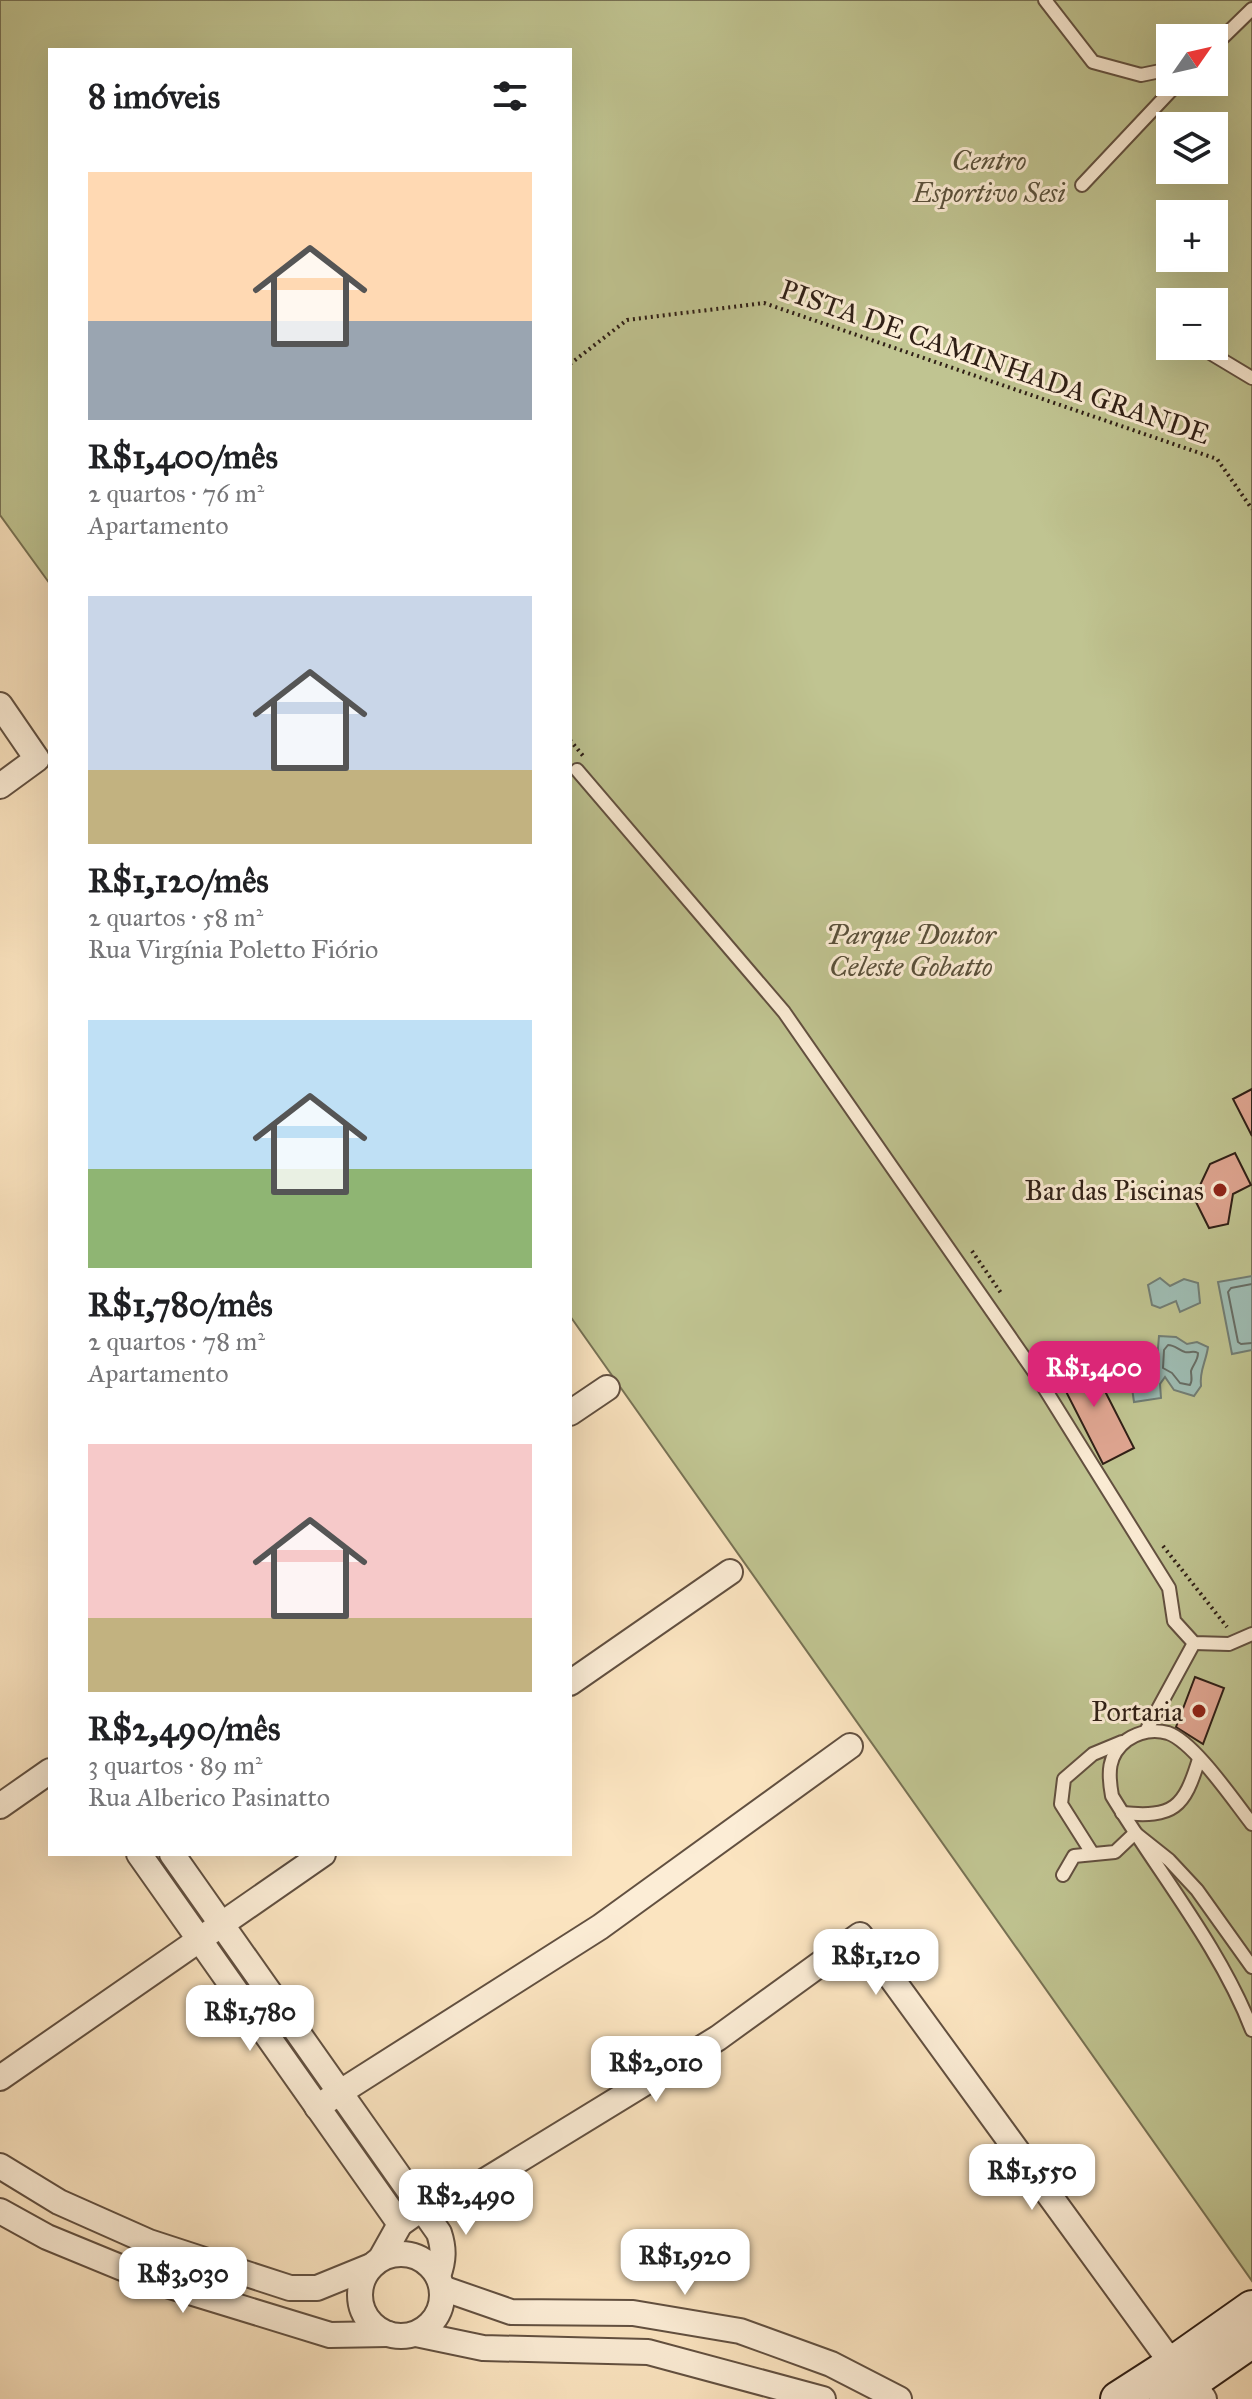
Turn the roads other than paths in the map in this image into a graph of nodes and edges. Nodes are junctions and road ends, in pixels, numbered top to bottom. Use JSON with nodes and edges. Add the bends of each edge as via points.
{"nodes":[{"id":1,"x":1045,"y":0,"type":"edge"},
{"id":2,"x":1252,"y":9,"type":"edge"},
{"id":3,"x":1228,"y":32,"type":"edge"},
{"id":4,"x":1156,"y":72,"type":"edge"},
{"id":5,"x":1166,"y":96,"type":"edge"},
{"id":6,"x":1082,"y":185,"type":"dead end"},
{"id":7,"x":1222,"y":360,"type":"edge"},
{"id":8,"x":1252,"y":378,"type":"edge"},
{"id":9,"x":0,"y":705,"type":"edge"},
{"id":10,"x":577,"y":770,"type":"dead end"},
{"id":11,"x":0,"y":786,"type":"edge"},
{"id":12,"x":607,"y":1388,"type":"dead end"},
{"id":13,"x":572,"y":1412,"type":"edge"},
{"id":14,"x":730,"y":1572,"type":"dead end"},
{"id":15,"x":1252,"y":1634,"type":"edge"},
{"id":16,"x":1194,"y":1643,"type":"junction"},
{"id":17,"x":572,"y":1682,"type":"edge"},
{"id":18,"x":1146,"y":1731,"type":"junction"},
{"id":19,"x":1127,"y":1740,"type":"junction"},
{"id":20,"x":850,"y":1746,"type":"dead end"},
{"id":21,"x":1199,"y":1759,"type":"junction"},
{"id":22,"x":48,"y":1772,"type":"edge"},
{"id":23,"x":0,"y":1806,"type":"edge"},
{"id":24,"x":1122,"y":1813,"type":"junction"},
{"id":25,"x":1252,"y":1824,"type":"edge"},
{"id":26,"x":1135,"y":1833,"type":"junction"},
{"id":27,"x":1092,"y":1853,"type":"junction"},
{"id":28,"x":140,"y":1856,"type":"edge"},
{"id":29,"x":173,"y":1856,"type":"edge"},
{"id":30,"x":320,"y":1856,"type":"edge"},
{"id":31,"x":1063,"y":1875,"type":"dead end"},
{"id":32,"x":222,"y":1925,"type":"junction"},
{"id":33,"x":199,"y":1940,"type":"junction"},
{"id":34,"x":1252,"y":1967,"type":"edge"},
{"id":35,"x":1252,"y":2030,"type":"edge"},
{"id":36,"x":0,"y":2078,"type":"edge"},
{"id":37,"x":339,"y":2092,"type":"junction"},
{"id":38,"x":317,"y":2107,"type":"junction"},
{"id":39,"x":0,"y":2166,"type":"edge"},
{"id":40,"x":421,"y":2209,"type":"junction"},
{"id":41,"x":0,"y":2211,"type":"edge"},
{"id":42,"x":400,"y":2224,"type":"junction"},
{"id":43,"x":376,"y":2262,"type":"junction"},
{"id":44,"x":440,"y":2282,"type":"junction"},
{"id":45,"x":1252,"y":2308,"type":"edge"},
{"id":46,"x":388,"y":2334,"type":"junction"},
{"id":47,"x":416,"y":2334,"type":"junction"},
{"id":48,"x":1252,"y":2340,"type":"edge"},
{"id":49,"x":1184,"y":2386,"type":"edge"},
{"id":50,"x":823,"y":2399,"type":"edge"},
{"id":51,"x":899,"y":2399,"type":"edge"},
{"id":52,"x":1118,"y":2399,"type":"edge"}],
"edges":[{"from":1,"to":4,"type":"lane","via":[[1093,62],[1141,75]]},
{"from":2,"to":3,"type":"lane"},
{"from":5,"to":6,"type":"lane"},
{"from":7,"to":8,"type":"lane"},
{"from":9,"to":11,"type":"street","via":[[37,759]]},
{"from":10,"to":16,"type":"lane","via":[[784,1012],[1035,1373],[1162,1576],[1174,1621]]},
{"from":12,"to":13,"type":"street"},
{"from":14,"to":17,"type":"street"},
{"from":15,"to":16,"type":"lane","via":[[1229,1644]]},
{"from":16,"to":18,"type":"lane"},
{"from":18,"to":19,"type":"lane"},
{"from":18,"to":21,"type":"lane","via":[[1168,1733]]},
{"from":19,"to":24,"type":"lane","via":[[1112,1755],[1108,1774]]},
{"from":19,"to":27,"type":"lane","via":[[1093,1754],[1064,1779],[1061,1804]]},
{"from":20,"to":37,"type":"street","via":[[600,1927]]},
{"from":21,"to":24,"type":"lane","via":[[1181,1801],[1168,1811]]},
{"from":21,"to":25,"type":"lane"},
{"from":22,"to":23,"type":"street"},
{"from":24,"to":26,"type":"lane"},
{"from":26,"to":27,"type":"lane","via":[[1115,1852]]},
{"from":26,"to":34,"type":"lane","via":[[1197,1890]]},
{"from":26,"to":35,"type":"lane","via":[[1209,1946]]},
{"from":27,"to":31,"type":"lane","via":[[1074,1856]]},
{"from":28,"to":33,"type":"street"},
{"from":29,"to":32,"type":"street"},
{"from":30,"to":32,"type":"street"},
{"from":32,"to":33,"type":"street"},
{"from":32,"to":37,"type":"street"},
{"from":33,"to":36,"type":"street"},
{"from":33,"to":38,"type":"street"},
{"from":37,"to":38,"type":"street"},
{"from":37,"to":40,"type":"street"},
{"from":38,"to":42,"type":"street"},
{"from":39,"to":43,"type":"street","via":[[59,2202],[149,2242],[290,2288],[317,2288]]},
{"from":40,"to":42,"type":"street"},
{"from":40,"to":44,"type":"street","via":[[444,2247]]},
{"from":40,"to":49,"type":"street","via":[[452,2201],[718,2038],[860,1935]]},
{"from":41,"to":46,"type":"street","via":[[47,2237],[154,2281],[330,2335]]},
{"from":42,"to":43,"type":"street"},
{"from":43,"to":44,"type":"street","via":[[407,2254],[430,2265]]},
{"from":43,"to":46,"type":"street","via":[[364,2277],[361,2304],[366,2317]]},
{"from":44,"to":47,"type":"street","via":[[438,2315]]},
{"from":44,"to":51,"type":"street","via":[[511,2312],[633,2313],[740,2331],[831,2364]]},
{"from":45,"to":49,"type":"main road"},
{"from":46,"to":47,"type":"street"},
{"from":47,"to":50,"type":"street","via":[[483,2348],[648,2352]]},
{"from":48,"to":49,"type":"main road"},
{"from":49,"to":52,"type":"main road"}]}
